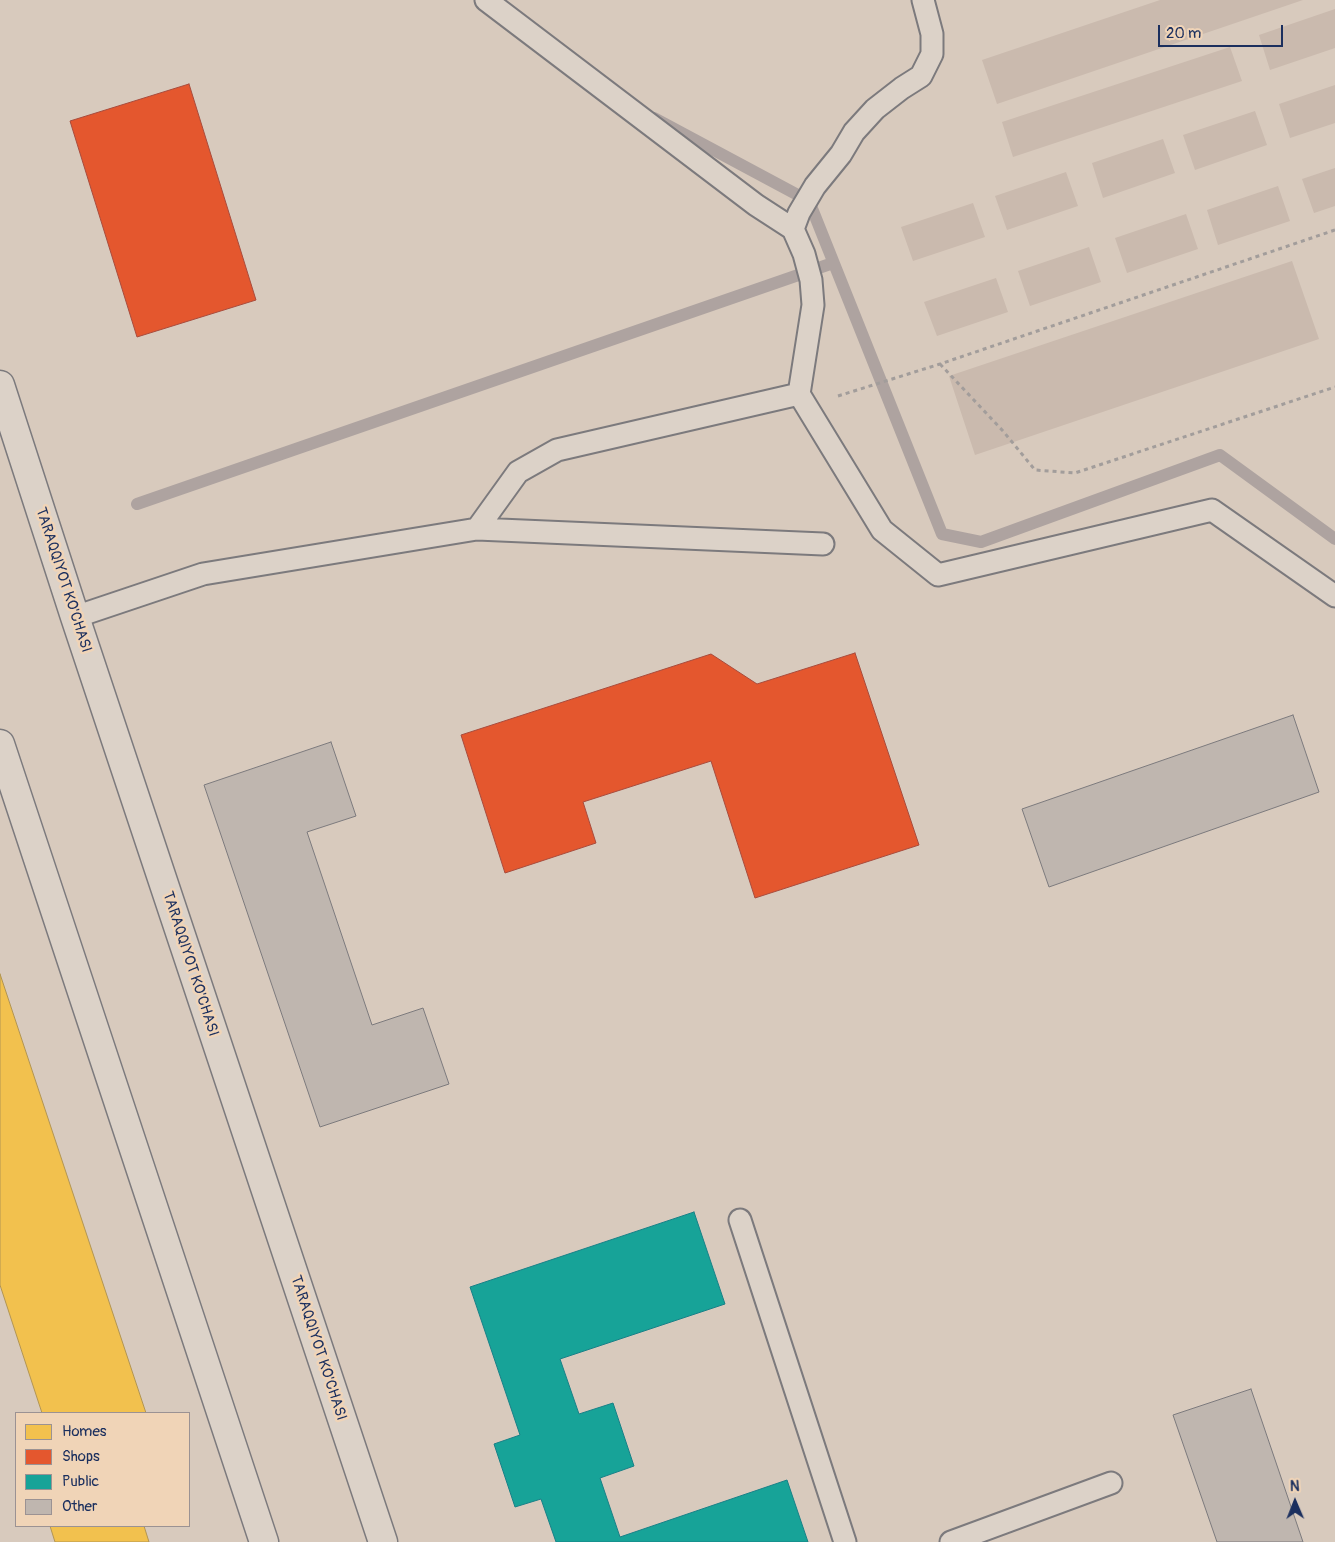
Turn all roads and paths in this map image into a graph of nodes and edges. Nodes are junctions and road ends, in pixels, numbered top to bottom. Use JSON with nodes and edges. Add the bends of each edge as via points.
{"nodes":[{"id":1,"x":486,"y":0,"type":"edge"},
{"id":2,"x":924,"y":0,"type":"edge"},
{"id":3,"x":793,"y":229,"type":"junction"},
{"id":4,"x":1335,"y":230,"type":"edge"},
{"id":5,"x":940,"y":364,"type":"junction"},
{"id":6,"x":0,"y":385,"type":"edge"},
{"id":7,"x":1335,"y":387,"type":"edge"},
{"id":8,"x":850,"y":392,"type":"dead end"},
{"id":9,"x":799,"y":394,"type":"junction"},
{"id":10,"x":477,"y":529,"type":"junction"},
{"id":11,"x":822,"y":544,"type":"dead end"},
{"id":12,"x":1335,"y":596,"type":"edge"},
{"id":13,"x":75,"y":617,"type":"junction"},
{"id":14,"x":0,"y":744,"type":"edge"},
{"id":15,"x":740,"y":1220,"type":"dead end"},
{"id":16,"x":1111,"y":1483,"type":"dead end"},
{"id":17,"x":264,"y":1542,"type":"edge"},
{"id":18,"x":383,"y":1542,"type":"edge"},
{"id":19,"x":845,"y":1542,"type":"edge"},
{"id":20,"x":950,"y":1542,"type":"edge"}],
"edges":[{"from":1,"to":3,"type":"lane","via":[[756,205]]},
{"from":2,"to":3,"type":"lane","via":[[932,34],[932,54],[921,76],[875,108],[854,132],[815,186]]},
{"from":3,"to":9,"type":"lane","via":[[811,280],[813,305]]},
{"from":4,"to":5,"type":"path"},
{"from":5,"to":7,"type":"path","via":[[1035,470],[1075,473]]},
{"from":5,"to":8,"type":"path"},
{"from":6,"to":13,"type":"street","name":"TARAQQIYOT KO'CHASI"},
{"from":9,"to":10,"type":"lane","via":[[557,450],[518,472]]},
{"from":9,"to":12,"type":"lane","via":[[882,530],[938,575],[1212,510]]},
{"from":10,"to":11,"type":"lane"},
{"from":10,"to":13,"type":"lane","via":[[203,574]]},
{"from":13,"to":18,"type":"street","name":"TARAQQIYOT KO'CHASI"},
{"from":14,"to":17,"type":"street"},
{"from":15,"to":19,"type":"lane"},
{"from":16,"to":20,"type":"lane"}]}
